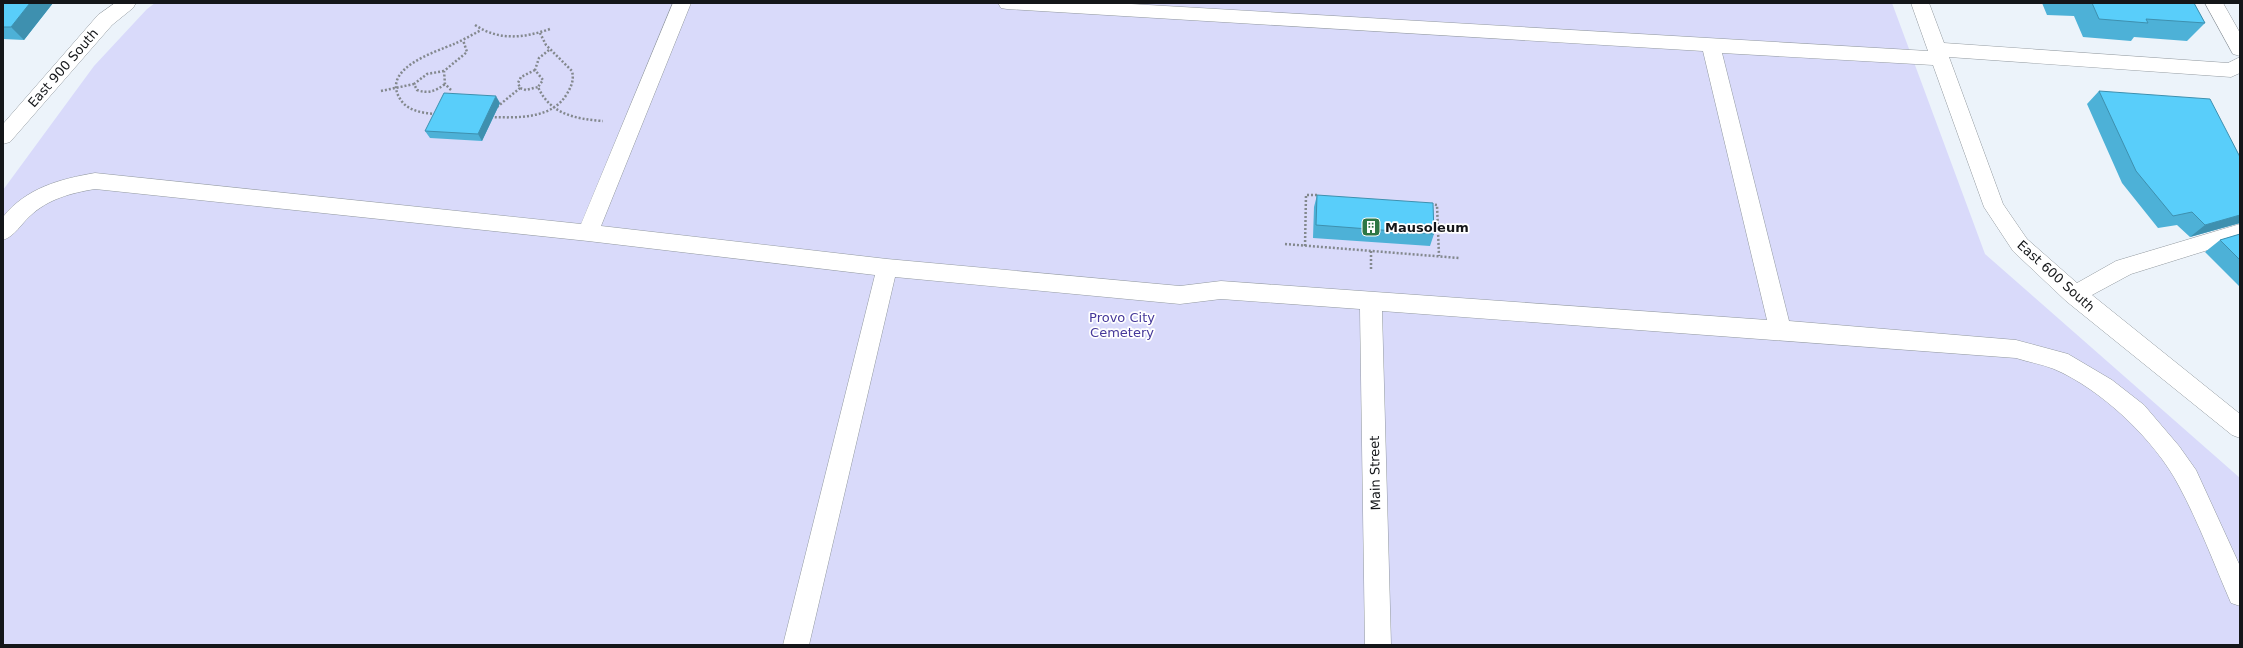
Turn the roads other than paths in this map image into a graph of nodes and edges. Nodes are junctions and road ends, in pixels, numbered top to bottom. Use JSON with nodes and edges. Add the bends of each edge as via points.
{"nodes":[{"id":1,"x":126,"y":3,"type":"edge"},
{"id":2,"x":682,"y":3,"type":"edge"},
{"id":3,"x":1006,"y":3,"type":"edge"},
{"id":4,"x":1920,"y":3,"type":"edge"},
{"id":5,"x":2214,"y":3,"type":"edge"},
{"id":6,"x":1137,"y":7,"type":"edge"},
{"id":7,"x":1711,"y":46,"type":"junction"},
{"id":8,"x":2240,"y":49,"type":"edge"},
{"id":9,"x":1939,"y":54,"type":"junction"},
{"id":10,"x":2240,"y":64,"type":"edge"},
{"id":11,"x":3,"y":137,"type":"edge"},
{"id":12,"x":3,"y":232,"type":"edge"},
{"id":13,"x":2240,"y":232,"type":"edge"},
{"id":14,"x":588,"y":233,"type":"junction"},
{"id":15,"x":887,"y":268,"type":"junction"},
{"id":16,"x":2074,"y":295,"type":"junction"},
{"id":17,"x":1371,"y":302,"type":"junction"},
{"id":18,"x":1780,"y":330,"type":"junction"},
{"id":19,"x":2240,"y":428,"type":"edge"},
{"id":20,"x":2240,"y":594,"type":"edge"},
{"id":21,"x":796,"y":645,"type":"edge"},
{"id":22,"x":1378,"y":645,"type":"edge"}],
"edges":[{"from":1,"to":11,"type":"street","name":"East 900 South","via":[[105,20]]},
{"from":2,"to":14,"type":"street"},
{"from":3,"to":6,"type":"street"},
{"from":4,"to":9,"type":"street","name":"East 600 South"},
{"from":5,"to":8,"type":"street"},
{"from":6,"to":7,"type":"street"},
{"from":7,"to":9,"type":"street"},
{"from":7,"to":18,"type":"street"},
{"from":9,"to":10,"type":"street","via":[[2231,70]]},
{"from":9,"to":16,"type":"street","name":"East 600 South","via":[[1994,207],[2020,245]]},
{"from":12,"to":14,"type":"street","via":[[24,206],[40,196],[62,186],[95,181]]},
{"from":13,"to":16,"type":"street","via":[[2124,267]]},
{"from":14,"to":15,"type":"street"},
{"from":15,"to":17,"type":"street","via":[[1180,295],[1221,290]]},
{"from":15,"to":21,"type":"street"},
{"from":16,"to":19,"type":"street","name":"East 600 South"},
{"from":17,"to":18,"type":"street"},
{"from":17,"to":22,"type":"street","name":"Main Street"},
{"from":18,"to":20,"type":"street","via":[[2016,349],[2060,361],[2104,386],[2136,412],[2171,453],[2188,478]]}]}
